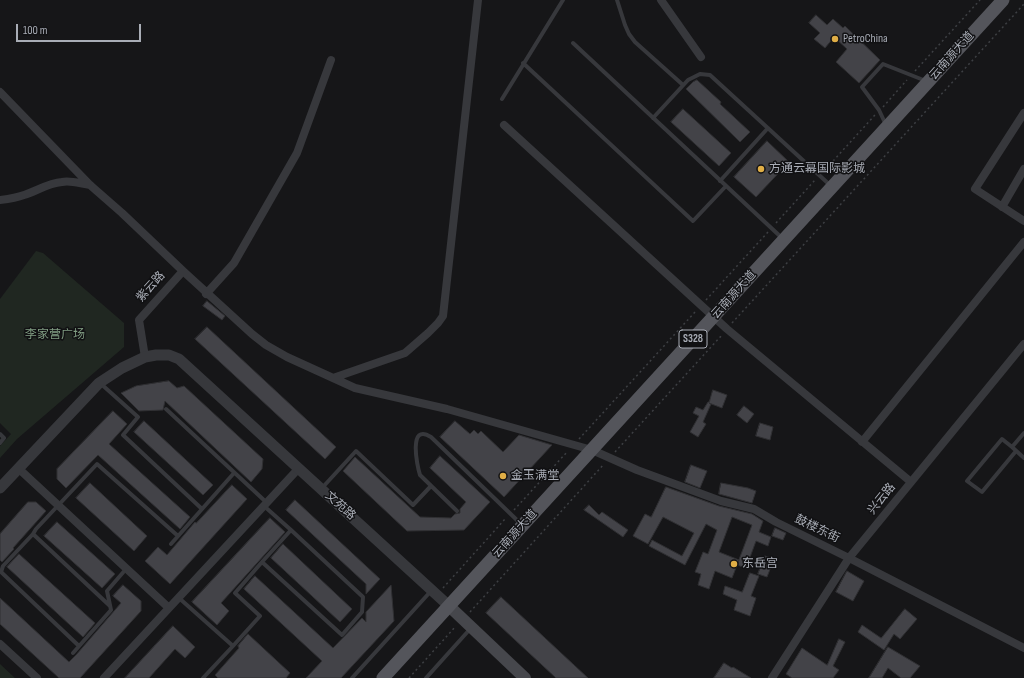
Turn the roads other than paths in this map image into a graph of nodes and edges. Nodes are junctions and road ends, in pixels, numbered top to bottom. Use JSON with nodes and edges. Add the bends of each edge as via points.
{"nodes":[{"id":1,"x":478,"y":0,"type":"edge"},
{"id":2,"x":563,"y":0,"type":"edge"},
{"id":3,"x":617,"y":0,"type":"edge"},
{"id":4,"x":661,"y":0,"type":"edge"},
{"id":5,"x":1003,"y":0,"type":"edge"},
{"id":6,"x":573,"y":43,"type":"dead end"},
{"id":7,"x":701,"y":57,"type":"dead end"},
{"id":8,"x":331,"y":60,"type":"dead end"},
{"id":9,"x":523,"y":63,"type":"junction"},
{"id":10,"x":928,"y":82,"type":"junction"},
{"id":11,"x":683,"y":85,"type":"junction"},
{"id":12,"x":0,"y":92,"type":"edge"},
{"id":13,"x":502,"y":99,"type":"dead end"},
{"id":14,"x":1024,"y":113,"type":"edge"},
{"id":15,"x":653,"y":118,"type":"junction"},
{"id":16,"x":504,"y":125,"type":"dead end"},
{"id":17,"x":887,"y":127,"type":"junction"},
{"id":18,"x":768,"y":128,"type":"junction"},
{"id":19,"x":1024,"y":169,"type":"edge"},
{"id":20,"x":720,"y":180,"type":"junction"},
{"id":21,"x":90,"y":185,"type":"junction"},
{"id":22,"x":726,"y":186,"type":"junction"},
{"id":23,"x":832,"y":187,"type":"junction"},
{"id":24,"x":0,"y":200,"type":"edge"},
{"id":25,"x":1002,"y":207,"type":"junction"},
{"id":26,"x":1024,"y":221,"type":"edge"},
{"id":27,"x":784,"y":240,"type":"junction"},
{"id":28,"x":1024,"y":242,"type":"edge"},
{"id":29,"x":182,"y":271,"type":"junction"},
{"id":30,"x":206,"y":294,"type":"junction"},
{"id":31,"x":713,"y":317,"type":"junction"},
{"id":32,"x":1024,"y":344,"type":"edge"},
{"id":33,"x":144,"y":357,"type":"junction"},
{"id":34,"x":333,"y":378,"type":"junction"},
{"id":35,"x":99,"y":383,"type":"junction"},
{"id":36,"x":166,"y":409,"type":"dead end"},
{"id":37,"x":1024,"y":433,"type":"edge"},
{"id":38,"x":0,"y":434,"type":"edge"},
{"id":39,"x":862,"y":442,"type":"junction"},
{"id":40,"x":0,"y":443,"type":"edge"},
{"id":41,"x":574,"y":445,"type":"joint"},
{"id":42,"x":1012,"y":447,"type":"junction"},
{"id":43,"x":592,"y":450,"type":"junction"},
{"id":44,"x":1016,"y":451,"type":"junction"},
{"id":45,"x":1024,"y":458,"type":"edge"},
{"id":46,"x":18,"y":468,"type":"junction"},
{"id":47,"x":299,"y":468,"type":"junction"},
{"id":48,"x":234,"y":473,"type":"junction"},
{"id":49,"x":911,"y":482,"type":"junction"},
{"id":50,"x":431,"y":486,"type":"junction"},
{"id":51,"x":0,"y":488,"type":"edge"},
{"id":52,"x":321,"y":489,"type":"junction"},
{"id":53,"x":265,"y":504,"type":"junction"},
{"id":54,"x":58,"y":506,"type":"junction"},
{"id":55,"x":202,"y":509,"type":"junction"},
{"id":56,"x":457,"y":511,"type":"dead end"},
{"id":57,"x":523,"y":525,"type":"junction"},
{"id":58,"x":291,"y":530,"type":"junction"},
{"id":59,"x":33,"y":534,"type":"junction"},
{"id":60,"x":178,"y":536,"type":"junction"},
{"id":61,"x":171,"y":544,"type":"dead end"},
{"id":62,"x":849,"y":558,"type":"junction"},
{"id":63,"x":262,"y":562,"type":"junction"},
{"id":64,"x":126,"y":569,"type":"junction"},
{"id":65,"x":435,"y":592,"type":"junction"},
{"id":66,"x":179,"y":598,"type":"junction"},
{"id":67,"x":110,"y":606,"type":"junction"},
{"id":68,"x":449,"y":606,"type":"junction"},
{"id":69,"x":169,"y":608,"type":"junction"},
{"id":70,"x":472,"y":628,"type":"junction"},
{"id":71,"x":0,"y":644,"type":"edge"},
{"id":72,"x":79,"y":646,"type":"junction"},
{"id":73,"x":233,"y":646,"type":"junction"},
{"id":74,"x":1024,"y":648,"type":"edge"},
{"id":75,"x":73,"y":653,"type":"dead end"},
{"id":76,"x":774,"y":677,"type":"edge"},
{"id":77,"x":37,"y":678,"type":"edge"},
{"id":78,"x":104,"y":678,"type":"edge"},
{"id":79,"x":203,"y":678,"type":"edge"},
{"id":80,"x":352,"y":678,"type":"edge"},
{"id":81,"x":383,"y":678,"type":"edge"},
{"id":82,"x":426,"y":678,"type":"edge"},
{"id":83,"x":525,"y":678,"type":"edge"}],
"edges":[{"from":1,"to":34,"type":"street","via":[[443,316],[428,333],[404,353]]},
{"from":2,"to":9,"type":"lane"},
{"from":3,"to":11,"type":"lane","via":[[629,34],[635,42]]},
{"from":4,"to":7,"type":"street"},
{"from":5,"to":10,"type":"main road","name":"云南源大道","number":"S328"},
{"from":6,"to":15,"type":"lane"},
{"from":8,"to":30,"type":"street","via":[[297,153],[234,263]]},
{"from":9,"to":13,"type":"lane"},
{"from":9,"to":22,"type":"lane","via":[[693,221]]},
{"from":10,"to":17,"type":"main road","name":"云南源大道","number":"S328"},
{"from":10,"to":17,"type":"lane","via":[[883,64],[862,87],[879,110]]},
{"from":11,"to":15,"type":"lane"},
{"from":11,"to":18,"type":"lane","via":[[695,76],[710,75]]},
{"from":12,"to":21,"type":"street"},
{"from":14,"to":25,"type":"street","via":[[975,190]]},
{"from":15,"to":20,"type":"lane"},
{"from":16,"to":31,"type":"street"},
{"from":17,"to":23,"type":"main road","name":"云南源大道","number":"S328"},
{"from":18,"to":20,"type":"lane"},
{"from":18,"to":23,"type":"lane"},
{"from":19,"to":25,"type":"street"},
{"from":20,"to":22,"type":"lane"},
{"from":21,"to":24,"type":"street","via":[[62,182],[44,186],[20,197]]},
{"from":21,"to":29,"type":"street"},
{"from":22,"to":27,"type":"lane"},
{"from":23,"to":27,"type":"main road","name":"云南源大道","number":"S328"},
{"from":25,"to":26,"type":"street"},
{"from":27,"to":31,"type":"main road","name":"云南源大道","number":"S328"},
{"from":28,"to":39,"type":"street"},
{"from":29,"to":30,"type":"street","name":"紫云路"},
{"from":29,"to":33,"type":"street","name":"紫云路","via":[[139,320]]},
{"from":30,"to":34,"type":"street","name":"紫云路","via":[[266,345]]},
{"from":31,"to":39,"type":"street"},
{"from":31,"to":43,"type":"main road","name":"云南源大道","number":"S328"},
{"from":32,"to":49,"type":"street","name":"兴云路"},
{"from":33,"to":35,"type":"street"},
{"from":33,"to":47,"type":"street","name":"文苑路","via":[[170,355],[179,359]]},
{"from":34,"to":41,"type":"street","name":"紫云路","via":[[355,388],[447,409]]},
{"from":35,"to":46,"type":"street"},
{"from":35,"to":55,"type":"lane","via":[[138,417],[123,435]]},
{"from":36,"to":48,"type":"lane"},
{"from":37,"to":42,"type":"lane"},
{"from":38,"to":40,"type":"lane","via":[[4,438]]},
{"from":39,"to":49,"type":"street"},
{"from":41,"to":43,"type":"street","name":"鼓楼东街"},
{"from":42,"to":44,"type":"lane"},
{"from":42,"to":44,"type":"lane","via":[[1002,439],[967,481],[982,492]]},
{"from":43,"to":57,"type":"main road","name":"云南源大道","number":"S328"},
{"from":43,"to":62,"type":"street","name":"鼓楼东街","via":[[637,470],[721,501],[754,509]]},
{"from":44,"to":45,"type":"lane"},
{"from":46,"to":51,"type":"street"},
{"from":46,"to":54,"type":"street"},
{"from":47,"to":52,"type":"street","name":"文苑路"},
{"from":47,"to":53,"type":"street"},
{"from":48,"to":53,"type":"lane"},
{"from":48,"to":55,"type":"lane"},
{"from":49,"to":62,"type":"street","name":"兴云路"},
{"from":50,"to":52,"type":"lane","via":[[413,505],[356,451]]},
{"from":50,"to":56,"type":"lane"},
{"from":50,"to":57,"type":"lane","via":[[420,475],[418,469],[415,444],[422,434],[431,437]]},
{"from":52,"to":65,"type":"street","name":"文苑路"},
{"from":53,"to":58,"type":"lane"},
{"from":53,"to":66,"type":"street"},
{"from":54,"to":59,"type":"lane"},
{"from":54,"to":60,"type":"lane","via":[[97,464]]},
{"from":54,"to":64,"type":"street"},
{"from":55,"to":60,"type":"lane"},
{"from":57,"to":68,"type":"main road","name":"云南源大道","number":"S328"},
{"from":58,"to":63,"type":"lane"},
{"from":58,"to":63,"type":"lane","via":[[363,597],[362,612],[342,635]]},
{"from":59,"to":67,"type":"lane"},
{"from":59,"to":72,"type":"lane","via":[[2,566],[1,572]]},
{"from":60,"to":61,"type":"lane"},
{"from":62,"to":74,"type":"street","name":"鼓楼东街"},
{"from":62,"to":76,"type":"street","name":"兴云路"},
{"from":63,"to":73,"type":"lane","via":[[235,593],[260,616]]},
{"from":64,"to":67,"type":"lane","via":[[107,591]]},
{"from":64,"to":69,"type":"street"},
{"from":65,"to":68,"type":"street","name":"文苑路"},
{"from":65,"to":80,"type":"lane"},
{"from":66,"to":69,"type":"street"},
{"from":66,"to":73,"type":"lane"},
{"from":67,"to":72,"type":"lane","via":[[111,610]]},
{"from":68,"to":70,"type":"main road","name":"文苑路"},
{"from":68,"to":81,"type":"main road","name":"云南源大道","number":"S328"},
{"from":69,"to":78,"type":"street"},
{"from":70,"to":82,"type":"lane"},
{"from":70,"to":83,"type":"main road","name":"文苑路"},
{"from":71,"to":77,"type":"street"},
{"from":72,"to":75,"type":"lane"},
{"from":73,"to":79,"type":"lane"}]}
